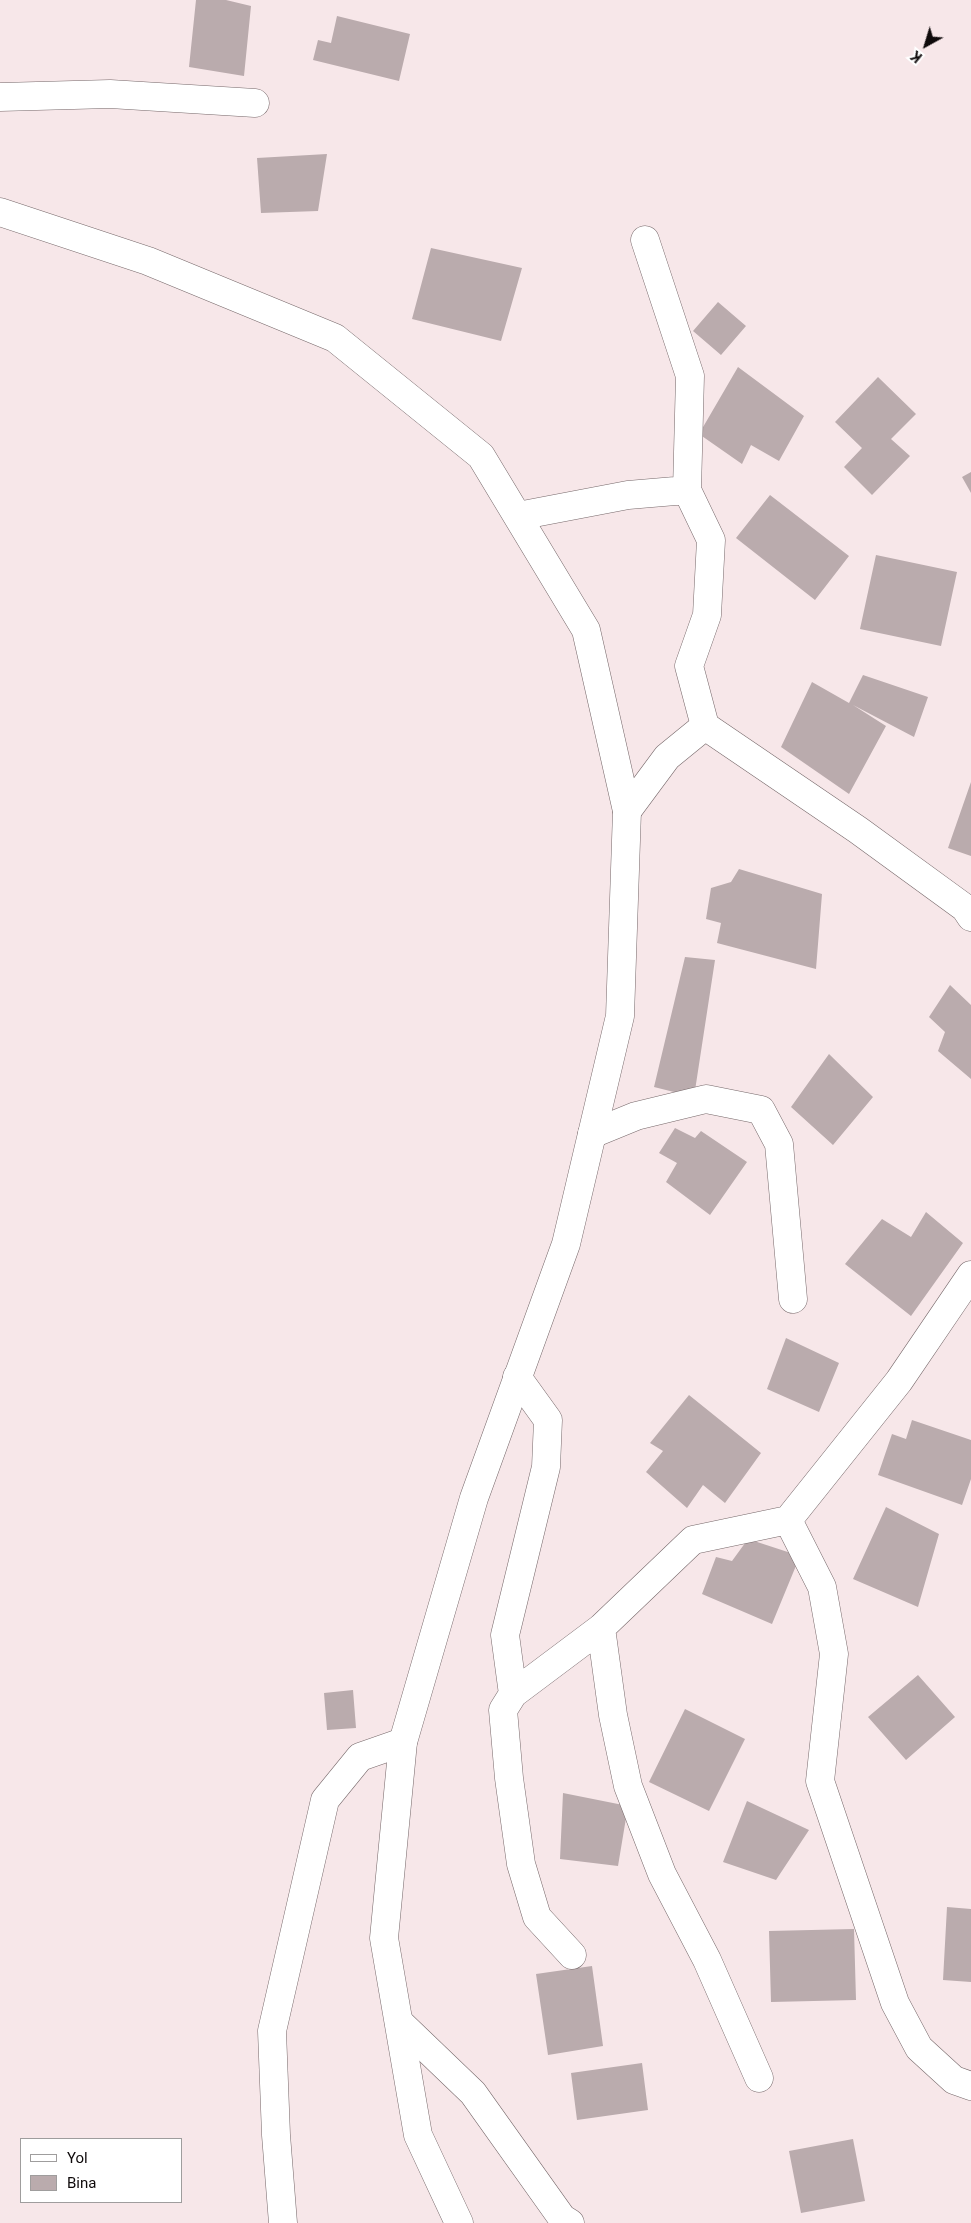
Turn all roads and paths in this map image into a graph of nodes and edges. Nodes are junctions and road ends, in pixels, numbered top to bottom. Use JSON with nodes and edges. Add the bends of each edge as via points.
{"nodes":[{"id":1,"x":0,"y":97,"type":"edge"},
{"id":2,"x":255,"y":103,"type":"dead end"},
{"id":3,"x":0,"y":212,"type":"edge"},
{"id":4,"x":645,"y":240,"type":"dead end"},
{"id":5,"x":687,"y":490,"type":"junction"},
{"id":6,"x":518,"y":516,"type":"junction"},
{"id":7,"x":705,"y":726,"type":"junction"},
{"id":8,"x":627,"y":811,"type":"junction"},
{"id":9,"x":971,"y":917,"type":"edge"},
{"id":10,"x":592,"y":1134,"type":"junction"},
{"id":11,"x":971,"y":1275,"type":"edge"},
{"id":12,"x":793,"y":1299,"type":"dead end"},
{"id":13,"x":517,"y":1377,"type":"junction"},
{"id":14,"x":788,"y":1520,"type":"junction"},
{"id":15,"x":601,"y":1628,"type":"junction"},
{"id":16,"x":513,"y":1694,"type":"junction"},
{"id":17,"x":403,"y":1742,"type":"junction"},
{"id":18,"x":572,"y":1954,"type":"dead end"},
{"id":19,"x":399,"y":2022,"type":"junction"},
{"id":20,"x":759,"y":2078,"type":"dead end"},
{"id":21,"x":971,"y":2086,"type":"edge"},
{"id":22,"x":283,"y":2223,"type":"edge"},
{"id":23,"x":459,"y":2223,"type":"edge"},
{"id":24,"x":570,"y":2223,"type":"edge"}],
"edges":[{"from":1,"to":2,"type":"street","via":[[110,94]]},
{"from":3,"to":6,"type":"street","via":[[148,261],[335,338],[481,456]]},
{"from":4,"to":5,"type":"street","via":[[690,376]]},
{"from":5,"to":6,"type":"street","via":[[628,495]]},
{"from":5,"to":7,"type":"street","via":[[711,540],[707,615],[690,666]]},
{"from":6,"to":8,"type":"street","via":[[586,630]]},
{"from":7,"to":8,"type":"street","via":[[667,757]]},
{"from":7,"to":9,"type":"street","via":[[858,830],[965,908]]},
{"from":8,"to":10,"type":"street","via":[[620,1016]]},
{"from":10,"to":12,"type":"street","via":[[636,1116],[706,1099],[761,1110],[779,1144]]},
{"from":10,"to":13,"type":"street","via":[[566,1244]]},
{"from":11,"to":14,"type":"street","via":[[899,1381]]},
{"from":13,"to":16,"type":"street","via":[[548,1420],[546,1467],[505,1634]]},
{"from":13,"to":17,"type":"street","via":[[474,1498]]},
{"from":14,"to":15,"type":"street","via":[[693,1540]]},
{"from":14,"to":21,"type":"street","via":[[822,1587],[834,1654],[820,1781],[895,2003],[919,2048],[954,2080]]},
{"from":15,"to":16,"type":"street"},
{"from":15,"to":20,"type":"street","via":[[613,1715],[628,1786],[662,1874],[707,1960]]},
{"from":16,"to":18,"type":"street","via":[[504,1710],[521,1864],[537,1917]]},
{"from":17,"to":19,"type":"street","via":[[384,1938]]},
{"from":17,"to":22,"type":"street","via":[[360,1757],[325,1800],[272,2031]]},
{"from":19,"to":23,"type":"street","via":[[418,2135]]},
{"from":19,"to":24,"type":"street","via":[[473,2093],[562,2218]]}]}
